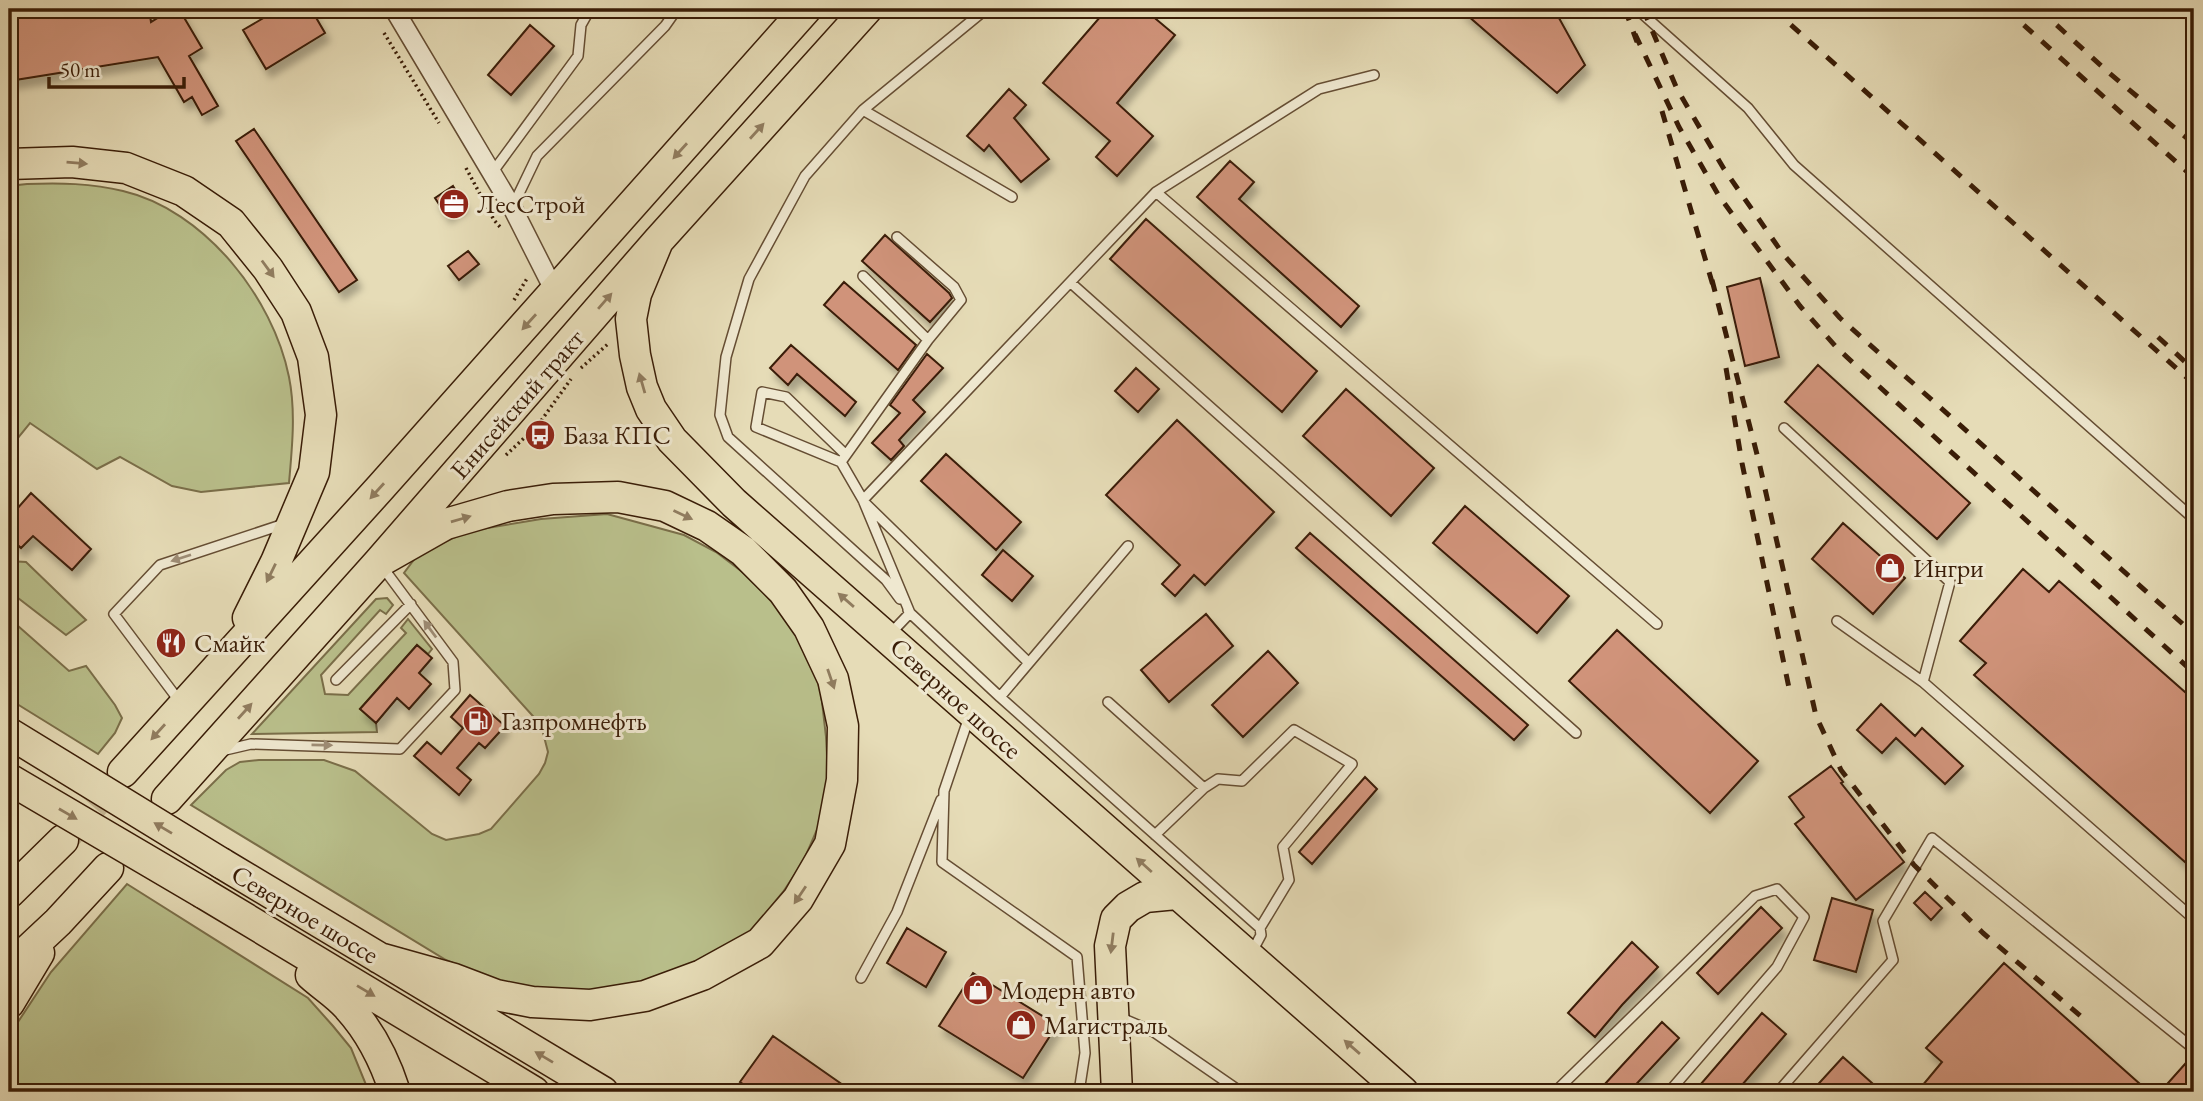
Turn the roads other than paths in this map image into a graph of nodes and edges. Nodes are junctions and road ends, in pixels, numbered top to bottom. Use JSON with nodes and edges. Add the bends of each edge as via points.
{"nodes":[{"id":1,"x":394,"y":9,"type":"edge"},
{"id":2,"x":590,"y":9,"type":"edge"},
{"id":3,"x":677,"y":9,"type":"edge"},
{"id":4,"x":806,"y":9,"type":"edge"},
{"id":5,"x":867,"y":9,"type":"edge"},
{"id":6,"x":986,"y":9,"type":"edge"},
{"id":7,"x":1637,"y":9,"type":"edge"},
{"id":8,"x":1374,"y":75,"type":"dead end"},
{"id":9,"x":863,"y":110,"type":"junction"},
{"id":10,"x":9,"y":164,"type":"edge"},
{"id":11,"x":492,"y":173,"type":"junction"},
{"id":12,"x":1156,"y":192,"type":"junction"},
{"id":13,"x":1012,"y":197,"type":"dead end"},
{"id":14,"x":512,"y":207,"type":"junction"},
{"id":15,"x":897,"y":237,"type":"dead end"},
{"id":16,"x":658,"y":241,"type":"junction"},
{"id":17,"x":863,"y":276,"type":"dead end"},
{"id":18,"x":1071,"y":283,"type":"junction"},
{"id":19,"x":555,"y":292,"type":"junction"},
{"id":20,"x":928,"y":340,"type":"junction"},
{"id":21,"x":1784,"y":428,"type":"dead end"},
{"id":22,"x":843,"y":459,"type":"junction"},
{"id":23,"x":863,"y":500,"type":"junction"},
{"id":24,"x":2194,"y":519,"type":"edge"},
{"id":25,"x":293,"y":521,"type":"junction"},
{"id":26,"x":1128,"y":546,"type":"dead end"},
{"id":27,"x":379,"y":562,"type":"junction"},
{"id":28,"x":411,"y":604,"type":"junction"},
{"id":29,"x":910,"y":613,"type":"junction"},
{"id":30,"x":1837,"y":621,"type":"dead end"},
{"id":31,"x":1657,"y":624,"type":"dead end"},
{"id":32,"x":887,"y":637,"type":"junction"},
{"id":33,"x":233,"y":651,"type":"junction"},
{"id":34,"x":1028,"y":662,"type":"junction"},
{"id":35,"x":336,"y":680,"type":"dead end"},
{"id":36,"x":1923,"y":682,"type":"junction"},
{"id":37,"x":1000,"y":697,"type":"junction"},
{"id":38,"x":1108,"y":702,"type":"dead end"},
{"id":39,"x":182,"y":705,"type":"junction"},
{"id":40,"x":971,"y":712,"type":"junction"},
{"id":41,"x":9,"y":733,"type":"edge"},
{"id":42,"x":1576,"y":733,"type":"dead end"},
{"id":43,"x":206,"y":755,"type":"junction"},
{"id":44,"x":123,"y":772,"type":"tunnel mouth"},
{"id":45,"x":9,"y":779,"type":"edge"},
{"id":46,"x":1204,"y":788,"type":"junction"},
{"id":47,"x":944,"y":791,"type":"junction"},
{"id":48,"x":167,"y":799,"type":"dead end"},
{"id":49,"x":1155,"y":835,"type":"junction"},
{"id":50,"x":62,"y":840,"type":"tunnel mouth"},
{"id":51,"x":108,"y":868,"type":"dead end"},
{"id":52,"x":9,"y":893,"type":"edge"},
{"id":53,"x":1176,"y":894,"type":"junction"},
{"id":54,"x":229,"y":909,"type":"junction"},
{"id":55,"x":2194,"y":919,"type":"edge"},
{"id":56,"x":58,"y":922,"type":"junction"},
{"id":57,"x":1260,"y":928,"type":"junction"},
{"id":58,"x":1249,"y":957,"type":"junction"},
{"id":59,"x":379,"y":958,"type":"junction"},
{"id":60,"x":9,"y":968,"type":"edge"},
{"id":61,"x":861,"y":978,"type":"dead end"},
{"id":62,"x":9,"y":1003,"type":"edge"},
{"id":63,"x":1115,"y":1015,"type":"junction"},
{"id":64,"x":2194,"y":1049,"type":"edge"},
{"id":65,"x":395,"y":1092,"type":"edge"},
{"id":66,"x":534,"y":1092,"type":"edge"},
{"id":67,"x":603,"y":1092,"type":"edge"},
{"id":68,"x":1079,"y":1092,"type":"edge"},
{"id":69,"x":1117,"y":1092,"type":"edge"},
{"id":70,"x":1241,"y":1092,"type":"edge"},
{"id":71,"x":1403,"y":1092,"type":"edge"},
{"id":72,"x":1557,"y":1092,"type":"edge"},
{"id":73,"x":1668,"y":1092,"type":"edge"},
{"id":74,"x":1778,"y":1092,"type":"edge"}],
"edges":[{"from":1,"to":11,"type":"street"},
{"from":2,"to":11,"type":"lane","via":[[581,25],[578,57]]},
{"from":3,"to":14,"type":"lane","via":[[537,156]]},
{"from":4,"to":19,"type":"main road","name":"Енисейский тракт","one_way":true},
{"from":16,"to":5,"type":"main road","name":"Енисейский тракт","one_way":true},
{"from":6,"to":9,"type":"lane"},
{"from":7,"to":24,"type":"lane","via":[[1748,108],[1794,165]]},
{"from":8,"to":12,"type":"lane","via":[[1320,89]]},
{"from":9,"to":13,"type":"lane"},
{"from":9,"to":29,"type":"lane","via":[[805,176],[749,279],[726,357],[720,415],[728,437],[886,579]]},
{"from":10,"to":25,"type":"main road","one_way":true,"via":[[72,162],[126,169],[184,191],[231,223],[268,269],[296,312],[313,357],[321,415],[314,472]]},
{"from":11,"to":14,"type":"street"},
{"from":12,"to":18,"type":"lane"},
{"from":12,"to":31,"type":"lane"},
{"from":14,"to":19,"type":"street"},
{"from":15,"to":20,"type":"lane","via":[[954,288],[961,300]]},
{"from":27,"to":16,"type":"main road","name":"Енисейский тракт","one_way":true},
{"from":32,"to":16,"type":"main road","name":"Северное шоссе","one_way":true,"via":[[734,503],[672,440],[651,409],[642,387],[631,319]]},
{"from":17,"to":20,"type":"lane"},
{"from":18,"to":23,"type":"lane"},
{"from":18,"to":42,"type":"lane"},
{"from":19,"to":33,"type":"main road","name":"Енисейский тракт","one_way":true},
{"from":20,"to":22,"type":"lane"},
{"from":21,"to":36,"type":"lane","via":[[1950,582]]},
{"from":22,"to":22,"type":"lane","via":[[786,397],[762,392],[756,428]]},
{"from":22,"to":23,"type":"lane"},
{"from":23,"to":29,"type":"lane"},
{"from":23,"to":34,"type":"lane"},
{"from":25,"to":33,"type":"main road","one_way":true},
{"from":25,"to":39,"type":"lane","one_way":true,"via":[[160,565],[114,614]]},
{"from":26,"to":34,"type":"lane"},
{"from":27,"to":28,"type":"lane"},
{"from":43,"to":27,"type":"main road","name":"Енисейский тракт","one_way":true},
{"from":27,"to":59,"type":"main road","one_way":true,"via":[[446,524],[508,506],[618,497],[665,506],[707,526],[743,551],[783,591],[809,628],[833,679],[843,726],[842,780],[830,844],[798,899],[760,943],[702,975],[645,996],[590,1005],[532,1002]]},
{"from":28,"to":35,"type":"lane"},
{"from":43,"to":28,"type":"lane","one_way":true,"via":[[251,744],[400,749],[455,690],[453,662]]},
{"from":29,"to":32,"type":"lane"},
{"from":29,"to":37,"type":"lane"},
{"from":30,"to":36,"type":"lane"},
{"from":32,"to":40,"type":"main road","name":"Северное шоссе"},
{"from":33,"to":39,"type":"main road","name":"Енисейский тракт"},
{"from":34,"to":37,"type":"lane"},
{"from":36,"to":55,"type":"lane"},
{"from":37,"to":49,"type":"lane"},
{"from":38,"to":46,"type":"lane"},
{"from":39,"to":44,"type":"main road","name":"Енисейский тракт","one_way":true},
{"from":40,"to":47,"type":"lane"},
{"from":53,"to":40,"type":"main road","name":"Северное шоссе","one_way":true},
{"from":59,"to":41,"type":"main road","name":"Северное шоссе","one_way":true,"bridge":true},
{"from":43,"to":48,"type":"main road","name":"Енисейский тракт"},
{"from":45,"to":54,"type":"main road","name":"Северное шоссе","one_way":true,"bridge":true},
{"from":46,"to":49,"type":"lane"},
{"from":46,"to":57,"type":"lane","via":[[1218,779],[1242,781],[1294,730],[1352,764],[1283,846],[1289,880]]},
{"from":47,"to":61,"type":"lane","via":[[897,912]]},
{"from":47,"to":68,"type":"lane","via":[[942,862],[1077,957],[1085,1053]]},
{"from":49,"to":57,"type":"lane"},
{"from":50,"to":52,"type":"main road"},
{"from":51,"to":56,"type":"main road"},
{"from":53,"to":58,"type":"main road","name":"Северное шоссе"},
{"from":53,"to":63,"type":"main road","one_way":true,"via":[[1145,897],[1116,919],[1110,946]]},
{"from":54,"to":65,"type":"main road","via":[[348,1006],[373,1040]]},
{"from":54,"to":66,"type":"main road","name":"Северное шоссе","one_way":true},
{"from":56,"to":60,"type":"main road"},
{"from":56,"to":62,"type":"main road"},
{"from":57,"to":58,"type":"lane"},
{"from":71,"to":58,"type":"main road","name":"Северное шоссе","one_way":true},
{"from":67,"to":59,"type":"main road","name":"Северное шоссе","one_way":true},
{"from":63,"to":69,"type":"main road"},
{"from":63,"to":70,"type":"lane","via":[[1154,1032]]},
{"from":64,"to":74,"type":"lane","via":[[1932,838],[1883,921],[1893,960]]},
{"from":72,"to":73,"type":"lane","via":[[1755,896],[1777,888],[1804,917],[1777,967]]}]}
